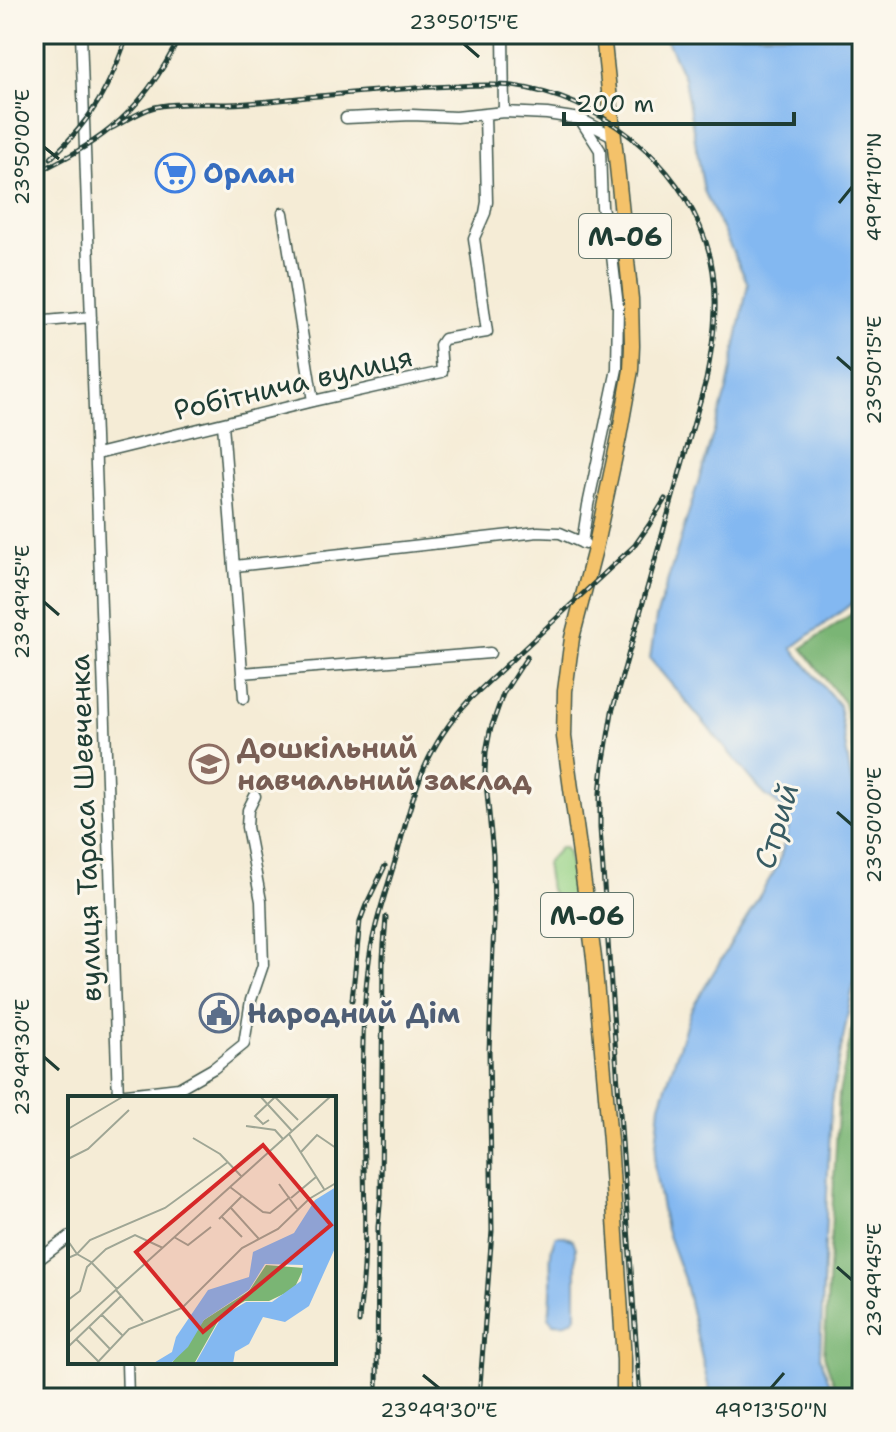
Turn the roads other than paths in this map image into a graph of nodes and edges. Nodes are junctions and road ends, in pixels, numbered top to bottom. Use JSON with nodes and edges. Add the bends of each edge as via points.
{"nodes":[{"id":1,"x":81,"y":34,"type":"edge"},
{"id":2,"x":503,"y":34,"type":"edge"},
{"id":3,"x":603,"y":34,"type":"edge"},
{"id":4,"x":504,"y":112,"type":"junction"},
{"id":5,"x":485,"y":114,"type":"junction"},
{"id":6,"x":346,"y":118,"type":"dead end"},
{"id":7,"x":580,"y":119,"type":"junction"},
{"id":8,"x":613,"y":136,"type":"junction"},
{"id":9,"x":283,"y":213,"type":"dead end"},
{"id":10,"x":91,"y":317,"type":"junction"},
{"id":11,"x":34,"y":322,"type":"edge"},
{"id":12,"x":313,"y":401,"type":"junction"},
{"id":13,"x":223,"y":424,"type":"junction"},
{"id":14,"x":97,"y":454,"type":"junction"},
{"id":15,"x":588,"y":546,"type":"junction"},
{"id":16,"x":235,"y":566,"type":"junction"},
{"id":17,"x":490,"y":653,"type":"dead end"},
{"id":18,"x":242,"y":673,"type":"junction"},
{"id":19,"x":244,"y":698,"type":"dead end"},
{"id":20,"x":255,"y":796,"type":"dead end"},
{"id":21,"x":118,"y":1096,"type":"edge"},
{"id":22,"x":125,"y":1096,"type":"edge"},
{"id":23,"x":68,"y":1238,"type":"edge"},
{"id":24,"x":34,"y":1263,"type":"edge"},
{"id":25,"x":127,"y":1364,"type":"edge"},
{"id":26,"x":128,"y":1398,"type":"edge"},
{"id":27,"x":624,"y":1398,"type":"edge"}],
"edges":[{"from":1,"to":10,"type":"street","name":"вулиця Тараса Шевченка"},
{"from":2,"to":4,"type":"street"},
{"from":3,"to":8,"type":"highway","number":"М-06"},
{"from":4,"to":5,"type":"street"},
{"from":4,"to":7,"type":"street"},
{"from":5,"to":6,"type":"street"},
{"from":5,"to":12,"type":"street","name":"Робітнича вулиця","via":[[487,202],[474,238],[487,332],[444,339],[442,372]]},
{"from":7,"to":8,"type":"street"},
{"from":7,"to":15,"type":"street","via":[[600,150],[602,207],[618,306],[617,369],[591,489]]},
{"from":8,"to":15,"type":"highway","number":"М-06","via":[[631,299],[631,370]]},
{"from":9,"to":12,"type":"street"},
{"from":10,"to":11,"type":"street"},
{"from":10,"to":14,"type":"street","name":"вулиця Тараса Шевченка"},
{"from":12,"to":13,"type":"street","name":"Робітнича вулиця"},
{"from":13,"to":14,"type":"street","name":"Робітнича вулиця"},
{"from":13,"to":16,"type":"street"},
{"from":14,"to":21,"type":"street","name":"вулиця Тараса Шевченка"},
{"from":15,"to":16,"type":"street","via":[[560,533],[538,532]]},
{"from":15,"to":27,"type":"highway","number":"М-06","via":[[565,691],[564,737],[598,1004]]},
{"from":16,"to":18,"type":"street"},
{"from":17,"to":18,"type":"street"},
{"from":18,"to":19,"type":"street"},
{"from":20,"to":22,"type":"street","via":[[247,827],[261,901],[263,965],[244,1044],[179,1088]]},
{"from":23,"to":24,"type":"street"},
{"from":25,"to":26,"type":"street"}]}
